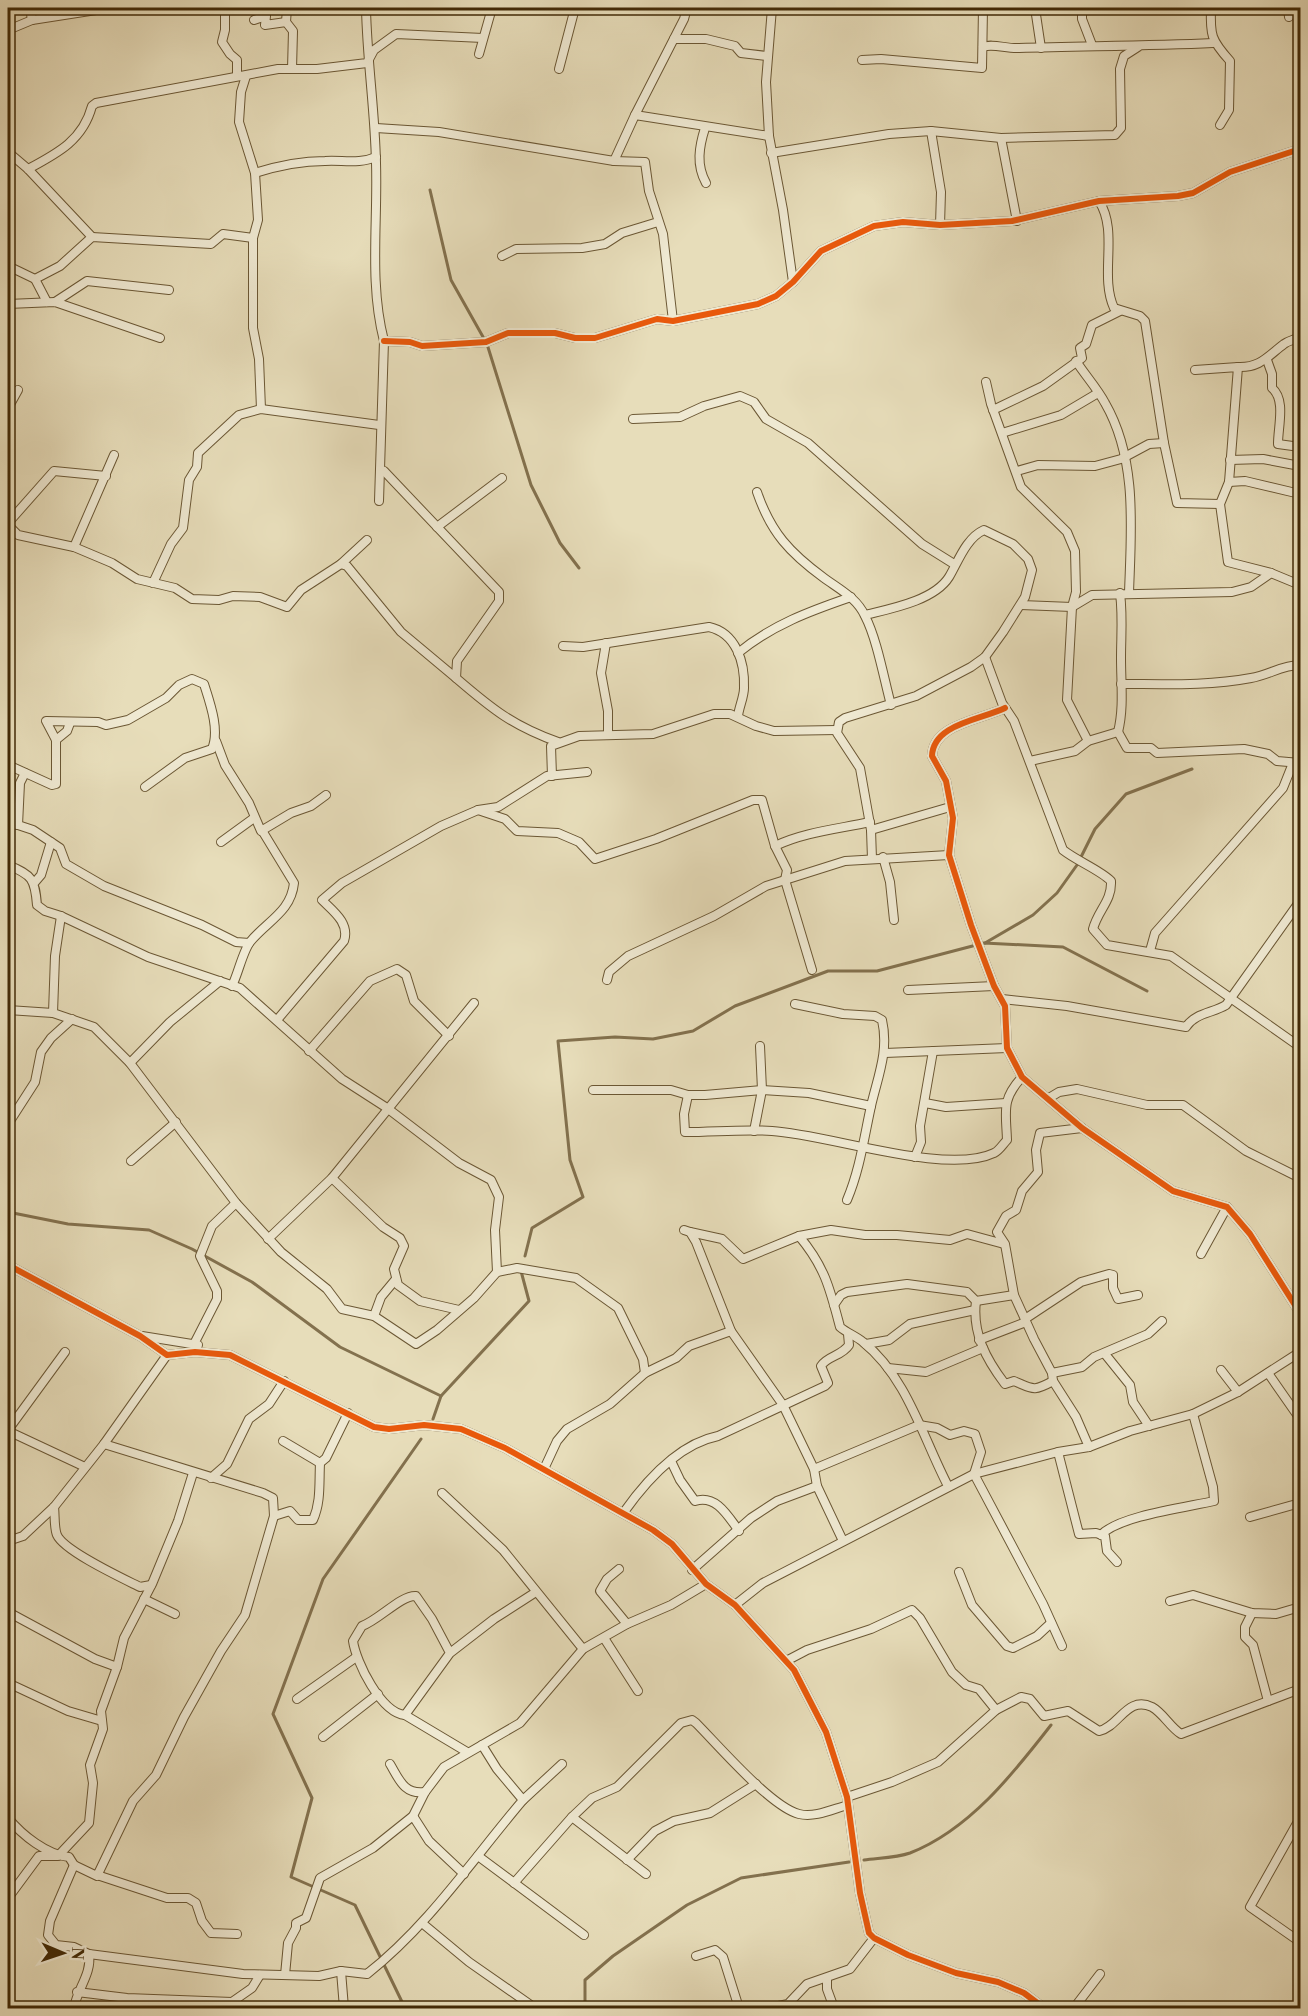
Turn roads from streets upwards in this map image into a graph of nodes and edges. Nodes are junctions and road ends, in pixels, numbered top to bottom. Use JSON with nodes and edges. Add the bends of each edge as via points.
{"nodes":[{"id":1,"x":30,"y":8,"type":"edge"},
{"id":2,"x":109,"y":8,"type":"edge"},
{"id":3,"x":225,"y":8,"type":"edge"},
{"id":4,"x":287,"y":8,"type":"edge"},
{"id":5,"x":366,"y":8,"type":"edge"},
{"id":6,"x":492,"y":8,"type":"edge"},
{"id":7,"x":575,"y":8,"type":"edge"},
{"id":8,"x":687,"y":8,"type":"edge"},
{"id":9,"x":772,"y":8,"type":"edge"},
{"id":10,"x":1035,"y":8,"type":"edge"},
{"id":11,"x":1082,"y":8,"type":"edge"},
{"id":12,"x":1211,"y":8,"type":"edge"},
{"id":13,"x":1288,"y":8,"type":"edge"},
{"id":14,"x":983,"y":9,"type":"edge"},
{"id":15,"x":1289,"y":17,"type":"dead end"},
{"id":16,"x":33,"y":20,"type":"junction"},
{"id":17,"x":254,"y":20,"type":"dead end"},
{"id":18,"x":286,"y":22,"type":"junction"},
{"id":19,"x":8,"y":30,"type":"edge"},
{"id":20,"x":483,"y":38,"type":"junction"},
{"id":21,"x":674,"y":39,"type":"junction"},
{"id":22,"x":1214,"y":43,"type":"junction"},
{"id":23,"x":1092,"y":45,"type":"junction"},
{"id":24,"x":983,"y":47,"type":"junction"},
{"id":25,"x":1041,"y":48,"type":"junction"},
{"id":26,"x":1138,"y":48,"type":"junction"},
{"id":27,"x":479,"y":54,"type":"dead end"},
{"id":28,"x":767,"y":56,"type":"junction"},
{"id":29,"x":862,"y":60,"type":"dead end"},
{"id":30,"x":367,"y":63,"type":"junction"},
{"id":31,"x":292,"y":69,"type":"junction"},
{"id":32,"x":559,"y":69,"type":"dead end"},
{"id":33,"x":241,"y":75,"type":"junction"},
{"id":34,"x":635,"y":115,"type":"junction"},
{"id":35,"x":1220,"y":126,"type":"dead end"},
{"id":36,"x":376,"y":128,"type":"junction"},
{"id":37,"x":705,"y":128,"type":"junction"},
{"id":38,"x":932,"y":131,"type":"junction"},
{"id":39,"x":769,"y":136,"type":"junction"},
{"id":40,"x":1001,"y":138,"type":"junction"},
{"id":41,"x":1300,"y":149,"type":"edge"},
{"id":42,"x":8,"y":152,"type":"edge"},
{"id":43,"x":771,"y":153,"type":"junction"},
{"id":44,"x":376,"y":157,"type":"junction"},
{"id":45,"x":614,"y":161,"type":"junction"},
{"id":46,"x":28,"y":169,"type":"junction"},
{"id":47,"x":255,"y":173,"type":"junction"},
{"id":48,"x":706,"y":183,"type":"dead end"},
{"id":49,"x":1099,"y":201,"type":"junction"},
{"id":50,"x":1017,"y":221,"type":"junction"},
{"id":51,"x":658,"y":222,"type":"junction"},
{"id":52,"x":940,"y":225,"type":"junction"},
{"id":53,"x":92,"y":237,"type":"junction"},
{"id":54,"x":253,"y":238,"type":"junction"},
{"id":55,"x":502,"y":256,"type":"dead end"},
{"id":56,"x":8,"y":266,"type":"edge"},
{"id":57,"x":34,"y":279,"type":"junction"},
{"id":58,"x":793,"y":282,"type":"junction"},
{"id":59,"x":169,"y":290,"type":"dead end"},
{"id":60,"x":51,"y":302,"type":"junction"},
{"id":61,"x":8,"y":304,"type":"edge"},
{"id":62,"x":1120,"y":311,"type":"junction"},
{"id":63,"x":673,"y":321,"type":"junction"},
{"id":64,"x":1300,"y":336,"type":"edge"},
{"id":65,"x":160,"y":338,"type":"dead end"},
{"id":66,"x":384,"y":341,"type":"junction"},
{"id":67,"x":1268,"y":360,"type":"junction"},
{"id":68,"x":1076,"y":361,"type":"junction"},
{"id":69,"x":1238,"y":367,"type":"junction"},
{"id":70,"x":1195,"y":370,"type":"dead end"},
{"id":71,"x":986,"y":382,"type":"dead end"},
{"id":72,"x":18,"y":390,"type":"dead end"},
{"id":73,"x":1098,"y":393,"type":"junction"},
{"id":74,"x":8,"y":408,"type":"edge"},
{"id":75,"x":261,"y":409,"type":"junction"},
{"id":76,"x":993,"y":410,"type":"junction"},
{"id":77,"x":633,"y":419,"type":"dead end"},
{"id":78,"x":380,"y":425,"type":"junction"},
{"id":79,"x":1002,"y":433,"type":"junction"},
{"id":80,"x":1164,"y":443,"type":"junction"},
{"id":81,"x":1300,"y":447,"type":"edge"},
{"id":82,"x":114,"y":455,"type":"dead end"},
{"id":83,"x":1126,"y":456,"type":"junction"},
{"id":84,"x":1230,"y":460,"type":"junction"},
{"id":85,"x":1300,"y":466,"type":"edge"},
{"id":86,"x":384,"y":471,"type":"dead end"},
{"id":87,"x":1017,"y":471,"type":"junction"},
{"id":88,"x":106,"y":476,"type":"junction"},
{"id":89,"x":502,"y":478,"type":"dead end"},
{"id":90,"x":1229,"y":482,"type":"junction"},
{"id":91,"x":757,"y":492,"type":"dead end"},
{"id":92,"x":1300,"y":495,"type":"edge"},
{"id":93,"x":379,"y":501,"type":"dead end"},
{"id":94,"x":1220,"y":504,"type":"junction"},
{"id":95,"x":8,"y":524,"type":"edge"},
{"id":96,"x":436,"y":527,"type":"junction"},
{"id":97,"x":367,"y":540,"type":"dead end"},
{"id":98,"x":74,"y":547,"type":"junction"},
{"id":99,"x":341,"y":564,"type":"junction"},
{"id":100,"x":954,"y":564,"type":"junction"},
{"id":101,"x":1271,"y":573,"type":"junction"},
{"id":102,"x":153,"y":583,"type":"junction"},
{"id":103,"x":1300,"y":585,"type":"edge"},
{"id":104,"x":1125,"y":593,"type":"junction"},
{"id":105,"x":851,"y":597,"type":"junction"},
{"id":106,"x":1021,"y":605,"type":"junction"},
{"id":107,"x":1072,"y":607,"type":"junction"},
{"id":108,"x":865,"y":615,"type":"junction"},
{"id":109,"x":606,"y":643,"type":"junction"},
{"id":110,"x":563,"y":646,"type":"dead end"},
{"id":111,"x":738,"y":652,"type":"junction"},
{"id":112,"x":985,"y":657,"type":"junction"},
{"id":113,"x":1300,"y":665,"type":"edge"},
{"id":114,"x":456,"y":678,"type":"junction"},
{"id":115,"x":1121,"y":684,"type":"junction"},
{"id":116,"x":8,"y":705,"type":"edge"},
{"id":117,"x":891,"y":705,"type":"junction"},
{"id":118,"x":1005,"y":708,"type":"junction"},
{"id":119,"x":8,"y":713,"type":"edge"},
{"id":120,"x":738,"y":716,"type":"junction"},
{"id":121,"x":70,"y":723,"type":"junction"},
{"id":122,"x":837,"y":730,"type":"junction"},
{"id":123,"x":1118,"y":732,"type":"junction"},
{"id":124,"x":608,"y":735,"type":"junction"},
{"id":125,"x":56,"y":740,"type":"junction"},
{"id":126,"x":216,"y":741,"type":"junction"},
{"id":127,"x":1088,"y":741,"type":"junction"},
{"id":128,"x":558,"y":742,"type":"junction"},
{"id":129,"x":1030,"y":761,"type":"junction"},
{"id":130,"x":1297,"y":763,"type":"edge"},
{"id":131,"x":8,"y":765,"type":"edge"},
{"id":132,"x":587,"y":772,"type":"dead end"},
{"id":133,"x":25,"y":773,"type":"junction"},
{"id":134,"x":552,"y":776,"type":"junction"},
{"id":135,"x":145,"y":787,"type":"dead end"},
{"id":136,"x":326,"y":795,"type":"dead end"},
{"id":137,"x":950,"y":807,"type":"junction"},
{"id":138,"x":478,"y":810,"type":"junction"},
{"id":139,"x":254,"y":818,"type":"junction"},
{"id":140,"x":8,"y":823,"type":"edge"},
{"id":141,"x":18,"y":825,"type":"junction"},
{"id":142,"x":871,"y":826,"type":"junction"},
{"id":143,"x":263,"y":832,"type":"junction"},
{"id":144,"x":51,"y":842,"type":"junction"},
{"id":145,"x":221,"y":842,"type":"dead end"},
{"id":146,"x":775,"y":846,"type":"junction"},
{"id":147,"x":949,"y":855,"type":"junction"},
{"id":148,"x":883,"y":857,"type":"junction"},
{"id":149,"x":872,"y":859,"type":"junction"},
{"id":150,"x":8,"y":865,"type":"edge"},
{"id":151,"x":785,"y":880,"type":"junction"},
{"id":152,"x":35,"y":882,"type":"junction"},
{"id":153,"x":1300,"y":901,"type":"edge"},
{"id":154,"x":61,"y":916,"type":"junction"},
{"id":155,"x":894,"y":920,"type":"dead end"},
{"id":156,"x":249,"y":943,"type":"junction"},
{"id":157,"x":1150,"y":951,"type":"junction"},
{"id":158,"x":812,"y":970,"type":"dead end"},
{"id":159,"x":607,"y":980,"type":"dead end"},
{"id":160,"x":220,"y":981,"type":"junction"},
{"id":161,"x":232,"y":986,"type":"junction"},
{"id":162,"x":994,"y":986,"type":"junction"},
{"id":163,"x":908,"y":990,"type":"dead end"},
{"id":164,"x":1229,"y":997,"type":"junction"},
{"id":165,"x":1002,"y":999,"type":"junction"},
{"id":166,"x":474,"y":1004,"type":"dead end"},
{"id":167,"x":795,"y":1004,"type":"dead end"},
{"id":168,"x":8,"y":1010,"type":"edge"},
{"id":169,"x":53,"y":1013,"type":"junction"},
{"id":170,"x":72,"y":1019,"type":"junction"},
{"id":171,"x":277,"y":1020,"type":"junction"},
{"id":172,"x":449,"y":1036,"type":"junction"},
{"id":173,"x":760,"y":1046,"type":"dead end"},
{"id":174,"x":1300,"y":1047,"type":"edge"},
{"id":175,"x":1007,"y":1048,"type":"junction"},
{"id":176,"x":309,"y":1051,"type":"junction"},
{"id":177,"x":933,"y":1051,"type":"junction"},
{"id":178,"x":885,"y":1053,"type":"junction"},
{"id":179,"x":130,"y":1063,"type":"junction"},
{"id":180,"x":1022,"y":1077,"type":"junction"},
{"id":181,"x":593,"y":1090,"type":"dead end"},
{"id":182,"x":762,"y":1090,"type":"junction"},
{"id":183,"x":688,"y":1095,"type":"junction"},
{"id":184,"x":1049,"y":1098,"type":"junction"},
{"id":185,"x":1006,"y":1102,"type":"junction"},
{"id":186,"x":925,"y":1103,"type":"junction"},
{"id":187,"x":871,"y":1106,"type":"junction"},
{"id":188,"x":387,"y":1108,"type":"junction"},
{"id":189,"x":176,"y":1122,"type":"junction"},
{"id":190,"x":8,"y":1124,"type":"edge"},
{"id":191,"x":1082,"y":1128,"type":"junction"},
{"id":192,"x":754,"y":1131,"type":"junction"},
{"id":193,"x":864,"y":1150,"type":"junction"},
{"id":194,"x":915,"y":1156,"type":"junction"},
{"id":195,"x":131,"y":1161,"type":"dead end"},
{"id":196,"x":332,"y":1178,"type":"junction"},
{"id":197,"x":1300,"y":1178,"type":"edge"},
{"id":198,"x":847,"y":1200,"type":"dead end"},
{"id":199,"x":236,"y":1203,"type":"junction"},
{"id":200,"x":1227,"y":1207,"type":"junction"},
{"id":201,"x":799,"y":1236,"type":"junction"},
{"id":202,"x":268,"y":1239,"type":"junction"},
{"id":203,"x":1005,"y":1244,"type":"junction"},
{"id":204,"x":1201,"y":1254,"type":"dead end"},
{"id":205,"x":8,"y":1265,"type":"edge"},
{"id":206,"x":496,"y":1272,"type":"junction"},
{"id":207,"x":396,"y":1280,"type":"junction"},
{"id":208,"x":1014,"y":1295,"type":"junction"},
{"id":209,"x":1138,"y":1295,"type":"dead end"},
{"id":210,"x":976,"y":1301,"type":"junction"},
{"id":211,"x":834,"y":1305,"type":"junction"},
{"id":212,"x":459,"y":1310,"type":"junction"},
{"id":213,"x":975,"y":1310,"type":"junction"},
{"id":214,"x":1300,"y":1313,"type":"edge"},
{"id":215,"x":374,"y":1316,"type":"junction"},
{"id":216,"x":1026,"y":1320,"type":"junction"},
{"id":217,"x":1162,"y":1321,"type":"dead end"},
{"id":218,"x":732,"y":1331,"type":"junction"},
{"id":219,"x":848,"y":1334,"type":"junction"},
{"id":220,"x":140,"y":1336,"type":"junction"},
{"id":221,"x":979,"y":1340,"type":"junction"},
{"id":222,"x":194,"y":1344,"type":"junction"},
{"id":223,"x":866,"y":1344,"type":"junction"},
{"id":224,"x":983,"y":1348,"type":"junction"},
{"id":225,"x":65,"y":1352,"type":"dead end"},
{"id":226,"x":213,"y":1352,"type":"junction"},
{"id":227,"x":1300,"y":1353,"type":"edge"},
{"id":228,"x":1105,"y":1354,"type":"junction"},
{"id":229,"x":167,"y":1355,"type":"junction"},
{"id":230,"x":888,"y":1368,"type":"junction"},
{"id":231,"x":1221,"y":1370,"type":"dead end"},
{"id":232,"x":645,"y":1372,"type":"junction"},
{"id":233,"x":1268,"y":1373,"type":"junction"},
{"id":234,"x":1053,"y":1377,"type":"junction"},
{"id":235,"x":284,"y":1381,"type":"junction"},
{"id":236,"x":1238,"y":1392,"type":"junction"},
{"id":237,"x":783,"y":1405,"type":"junction"},
{"id":238,"x":348,"y":1413,"type":"junction"},
{"id":239,"x":1192,"y":1414,"type":"junction"},
{"id":240,"x":1300,"y":1419,"type":"edge"},
{"id":241,"x":919,"y":1425,"type":"junction"},
{"id":242,"x":1149,"y":1426,"type":"junction"},
{"id":243,"x":8,"y":1430,"type":"edge"},
{"id":244,"x":283,"y":1441,"type":"dead end"},
{"id":245,"x":104,"y":1444,"type":"junction"},
{"id":246,"x":1089,"y":1447,"type":"junction"},
{"id":247,"x":1058,"y":1452,"type":"junction"},
{"id":248,"x":671,"y":1461,"type":"junction"},
{"id":249,"x":320,"y":1463,"type":"junction"},
{"id":250,"x":85,"y":1467,"type":"junction"},
{"id":251,"x":544,"y":1469,"type":"junction"},
{"id":252,"x":814,"y":1469,"type":"junction"},
{"id":253,"x":193,"y":1473,"type":"junction"},
{"id":254,"x":974,"y":1474,"type":"junction"},
{"id":255,"x":211,"y":1478,"type":"junction"},
{"id":256,"x":817,"y":1486,"type":"junction"},
{"id":257,"x":948,"y":1486,"type":"junction"},
{"id":258,"x":442,"y":1493,"type":"dead end"},
{"id":259,"x":1300,"y":1503,"type":"edge"},
{"id":260,"x":54,"y":1507,"type":"junction"},
{"id":261,"x":624,"y":1512,"type":"junction"},
{"id":262,"x":274,"y":1516,"type":"junction"},
{"id":263,"x":1250,"y":1517,"type":"dead end"},
{"id":264,"x":739,"y":1531,"type":"junction"},
{"id":265,"x":1101,"y":1535,"type":"junction"},
{"id":266,"x":8,"y":1541,"type":"edge"},
{"id":267,"x":843,"y":1541,"type":"junction"},
{"id":268,"x":1117,"y":1562,"type":"dead end"},
{"id":269,"x":619,"y":1569,"type":"dead end"},
{"id":270,"x":692,"y":1570,"type":"junction"},
{"id":271,"x":959,"y":1572,"type":"dead end"},
{"id":272,"x":152,"y":1584,"type":"junction"},
{"id":273,"x":706,"y":1584,"type":"junction"},
{"id":274,"x":536,"y":1592,"type":"junction"},
{"id":275,"x":144,"y":1599,"type":"junction"},
{"id":276,"x":1170,"y":1601,"type":"dead end"},
{"id":277,"x":735,"y":1605,"type":"junction"},
{"id":278,"x":1300,"y":1607,"type":"edge"},
{"id":279,"x":8,"y":1612,"type":"edge"},
{"id":280,"x":1252,"y":1613,"type":"junction"},
{"id":281,"x":175,"y":1614,"type":"dead end"},
{"id":282,"x":1051,"y":1623,"type":"junction"},
{"id":283,"x":627,"y":1624,"type":"junction"},
{"id":284,"x":604,"y":1638,"type":"junction"},
{"id":285,"x":1062,"y":1646,"type":"dead end"},
{"id":286,"x":583,"y":1649,"type":"junction"},
{"id":287,"x":450,"y":1653,"type":"junction"},
{"id":288,"x":355,"y":1658,"type":"junction"},
{"id":289,"x":788,"y":1660,"type":"junction"},
{"id":290,"x":117,"y":1667,"type":"junction"},
{"id":291,"x":8,"y":1683,"type":"edge"},
{"id":292,"x":1300,"y":1689,"type":"edge"},
{"id":293,"x":638,"y":1691,"type":"dead end"},
{"id":294,"x":378,"y":1694,"type":"junction"},
{"id":295,"x":297,"y":1699,"type":"dead end"},
{"id":296,"x":1268,"y":1701,"type":"junction"},
{"id":297,"x":996,"y":1710,"type":"junction"},
{"id":298,"x":405,"y":1715,"type":"junction"},
{"id":299,"x":102,"y":1721,"type":"junction"},
{"id":300,"x":323,"y":1737,"type":"dead end"},
{"id":301,"x":482,"y":1745,"type":"junction"},
{"id":302,"x":467,"y":1752,"type":"junction"},
{"id":303,"x":390,"y":1764,"type":"dead end"},
{"id":304,"x":562,"y":1764,"type":"dead end"},
{"id":305,"x":756,"y":1784,"type":"junction"},
{"id":306,"x":425,"y":1792,"type":"junction"},
{"id":307,"x":523,"y":1800,"type":"junction"},
{"id":308,"x":848,"y":1801,"type":"junction"},
{"id":309,"x":413,"y":1816,"type":"junction"},
{"id":310,"x":572,"y":1817,"type":"junction"},
{"id":311,"x":8,"y":1818,"type":"edge"},
{"id":312,"x":1300,"y":1818,"type":"edge"},
{"id":313,"x":58,"y":1856,"type":"junction"},
{"id":314,"x":478,"y":1856,"type":"junction"},
{"id":315,"x":627,"y":1860,"type":"junction"},
{"id":316,"x":74,"y":1865,"type":"junction"},
{"id":317,"x":464,"y":1874,"type":"junction"},
{"id":318,"x":646,"y":1874,"type":"dead end"},
{"id":319,"x":97,"y":1875,"type":"junction"},
{"id":320,"x":513,"y":1883,"type":"junction"},
{"id":321,"x":8,"y":1898,"type":"edge"},
{"id":322,"x":422,"y":1923,"type":"junction"},
{"id":323,"x":237,"y":1934,"type":"dead end"},
{"id":324,"x":584,"y":1935,"type":"dead end"},
{"id":325,"x":871,"y":1938,"type":"junction"},
{"id":326,"x":1300,"y":1941,"type":"edge"},
{"id":327,"x":89,"y":1954,"type":"junction"},
{"id":328,"x":696,"y":1956,"type":"dead end"},
{"id":329,"x":340,"y":1971,"type":"junction"},
{"id":330,"x":1100,"y":1974,"type":"dead end"},
{"id":331,"x":260,"y":1975,"type":"junction"},
{"id":332,"x":285,"y":1975,"type":"junction"},
{"id":333,"x":827,"y":1978,"type":"junction"},
{"id":334,"x":77,"y":1992,"type":"junction"},
{"id":335,"x":787,"y":2006,"type":"edge"},
{"id":336,"x":74,"y":2008,"type":"edge"},
{"id":337,"x":344,"y":2008,"type":"edge"},
{"id":338,"x":535,"y":2008,"type":"edge"},
{"id":339,"x":739,"y":2008,"type":"edge"},
{"id":340,"x":769,"y":2008,"type":"edge"},
{"id":341,"x":834,"y":2008,"type":"edge"},
{"id":342,"x":1044,"y":2008,"type":"edge"},
{"id":343,"x":1074,"y":2008,"type":"edge"}],
"edges":[{"from":1,"to":16,"type":"street"},
{"from":2,"to":16,"type":"street"},
{"from":3,"to":33,"type":"street","via":[[222,42],[237,60]]},
{"from":4,"to":18,"type":"street"},
{"from":5,"to":30,"type":"street"},
{"from":6,"to":20,"type":"street"},
{"from":7,"to":32,"type":"street"},
{"from":8,"to":21,"type":"street"},
{"from":9,"to":28,"type":"street"},
{"from":10,"to":14,"type":"street"},
{"from":10,"to":25,"type":"street"},
{"from":11,"to":23,"type":"street"},
{"from":12,"to":22,"type":"street"},
{"from":13,"to":15,"type":"street"},
{"from":14,"to":24,"type":"street"},
{"from":16,"to":19,"type":"street"},
{"from":17,"to":18,"type":"street","via":[[266,16],[265,25]]},
{"from":18,"to":31,"type":"street","via":[[293,31]]},
{"from":20,"to":27,"type":"street"},
{"from":20,"to":30,"type":"street","via":[[396,34],[374,50]]},
{"from":21,"to":28,"type":"street","via":[[706,39],[735,46],[741,53]]},
{"from":21,"to":34,"type":"street"},
{"from":22,"to":26,"type":"street"},
{"from":22,"to":35,"type":"street","via":[[1230,61],[1229,110]]},
{"from":23,"to":25,"type":"street"},
{"from":23,"to":26,"type":"street"},
{"from":24,"to":25,"type":"street"},
{"from":24,"to":29,"type":"street","via":[[982,68]]},
{"from":26,"to":40,"type":"street","via":[[1124,56],[1120,69],[1121,128],[1115,135]]},
{"from":28,"to":39,"type":"street"},
{"from":30,"to":31,"type":"street"},
{"from":30,"to":36,"type":"street"},
{"from":31,"to":33,"type":"street"},
{"from":33,"to":46,"type":"street","via":[[96,103],[73,141]]},
{"from":33,"to":47,"type":"street","via":[[239,122]]},
{"from":34,"to":37,"type":"street"},
{"from":34,"to":45,"type":"street"},
{"from":36,"to":44,"type":"street"},
{"from":36,"to":45,"type":"street","via":[[439,132]]},
{"from":37,"to":39,"type":"street"},
{"from":37,"to":48,"type":"street","via":[[699,158],[700,173]]},
{"from":38,"to":40,"type":"street"},
{"from":38,"to":43,"type":"street"},
{"from":38,"to":52,"type":"street","via":[[941,192]]},
{"from":39,"to":43,"type":"street"},
{"from":40,"to":50,"type":"street"},
{"from":41,"to":49,"type":"street","via":[[1230,172],[1193,193],[1162,199]]},
{"from":42,"to":46,"type":"street"},
{"from":43,"to":58,"type":"street"},
{"from":44,"to":47,"type":"street","via":[[365,162],[296,163]]},
{"from":44,"to":66,"type":"street","via":[[374,240],[378,317]]},
{"from":45,"to":51,"type":"street","via":[[645,162]]},
{"from":46,"to":53,"type":"street"},
{"from":47,"to":54,"type":"street","via":[[258,220]]},
{"from":49,"to":50,"type":"street"},
{"from":49,"to":62,"type":"street","via":[[1108,215],[1108,294],[1114,309]]},
{"from":50,"to":52,"type":"street"},
{"from":51,"to":55,"type":"street","via":[[622,233],[605,244],[516,249]]},
{"from":51,"to":63,"type":"street","via":[[663,234]]},
{"from":52,"to":58,"type":"street","via":[[903,222],[859,231],[821,251]]},
{"from":53,"to":54,"type":"street","via":[[211,244],[223,234]]},
{"from":53,"to":57,"type":"street","via":[[60,266]]},
{"from":54,"to":75,"type":"street","via":[[254,328]]},
{"from":56,"to":57,"type":"street"},
{"from":57,"to":60,"type":"street"},
{"from":58,"to":63,"type":"street","via":[[758,304]]},
{"from":59,"to":60,"type":"street","via":[[87,281]]},
{"from":60,"to":61,"type":"street"},
{"from":60,"to":65,"type":"street"},
{"from":62,"to":68,"type":"street","via":[[1092,325],[1086,344],[1080,348],[1082,358]]},
{"from":62,"to":80,"type":"street","via":[[1145,321]]},
{"from":63,"to":66,"type":"street","via":[[657,319],[595,338],[508,333],[486,342],[422,346]]},
{"from":64,"to":67,"type":"street","via":[[1284,344]]},
{"from":66,"to":78,"type":"street"},
{"from":67,"to":69,"type":"street","via":[[1248,368]]},
{"from":67,"to":81,"type":"street","via":[[1272,388],[1281,401],[1278,444]]},
{"from":68,"to":73,"type":"street"},
{"from":68,"to":76,"type":"street","via":[[1042,386]]},
{"from":69,"to":70,"type":"street"},
{"from":69,"to":84,"type":"street"},
{"from":71,"to":76,"type":"street"},
{"from":72,"to":74,"type":"street"},
{"from":73,"to":79,"type":"street","via":[[1061,416]]},
{"from":73,"to":83,"type":"street"},
{"from":75,"to":78,"type":"street"},
{"from":75,"to":102,"type":"street","via":[[239,415],[198,453],[197,467],[189,480],[183,528]]},
{"from":76,"to":79,"type":"street"},
{"from":77,"to":100,"type":"street","via":[[680,417],[740,396],[754,402],[766,419],[808,443],[922,544]]},
{"from":78,"to":93,"type":"street"},
{"from":79,"to":87,"type":"street"},
{"from":80,"to":83,"type":"street","via":[[1149,444]]},
{"from":80,"to":94,"type":"street","via":[[1177,503]]},
{"from":82,"to":88,"type":"street"},
{"from":83,"to":87,"type":"street","via":[[1095,466],[1045,465]]},
{"from":83,"to":104,"type":"street","via":[[1131,525]]},
{"from":84,"to":85,"type":"street","via":[[1263,459]]},
{"from":84,"to":90,"type":"street"},
{"from":86,"to":96,"type":"street"},
{"from":87,"to":107,"type":"street","via":[[1021,487],[1067,532],[1075,551],[1076,592]]},
{"from":88,"to":95,"type":"street","via":[[54,471]]},
{"from":88,"to":98,"type":"street"},
{"from":89,"to":96,"type":"street"},
{"from":90,"to":92,"type":"street","via":[[1245,481]]},
{"from":90,"to":94,"type":"street"},
{"from":91,"to":105,"type":"street","via":[[767,521],[781,540]]},
{"from":94,"to":101,"type":"street","via":[[1228,562]]},
{"from":95,"to":98,"type":"street","via":[[18,535]]},
{"from":96,"to":114,"type":"street","via":[[499,592],[499,601],[457,661]]},
{"from":97,"to":99,"type":"street"},
{"from":98,"to":102,"type":"street"},
{"from":99,"to":102,"type":"street","via":[[301,591],[287,607],[260,597],[192,599],[174,588]]},
{"from":99,"to":114,"type":"street","via":[[347,566],[401,632]]},
{"from":100,"to":106,"type":"street","via":[[976,533],[984,530],[1013,544],[1028,559],[1032,570]]},
{"from":100,"to":108,"type":"street","via":[[948,579],[935,591],[900,607]]},
{"from":101,"to":103,"type":"street"},
{"from":101,"to":104,"type":"street","via":[[1251,587],[1232,592]]},
{"from":104,"to":107,"type":"street","via":[[1092,595]]},
{"from":104,"to":115,"type":"street"},
{"from":105,"to":108,"type":"street"},
{"from":105,"to":111,"type":"street","via":[[791,619]]},
{"from":106,"to":107,"type":"street"},
{"from":106,"to":112,"type":"street"},
{"from":107,"to":127,"type":"street","via":[[1067,700]]},
{"from":108,"to":117,"type":"street"},
{"from":109,"to":110,"type":"street"},
{"from":109,"to":111,"type":"street","via":[[709,627],[729,636]]},
{"from":109,"to":124,"type":"street","via":[[602,673]]},
{"from":111,"to":120,"type":"street","via":[[744,691]]},
{"from":112,"to":117,"type":"street","via":[[931,688]]},
{"from":112,"to":118,"type":"street"},
{"from":113,"to":115,"type":"street","via":[[1285,665],[1253,678]]},
{"from":114,"to":128,"type":"street","via":[[508,720],[530,733]]},
{"from":115,"to":123,"type":"street","via":[[1123,712]]},
{"from":116,"to":119,"type":"street"},
{"from":117,"to":122,"type":"street","via":[[845,718]]},
{"from":118,"to":129,"type":"street"},
{"from":118,"to":137,"type":"street","via":[[938,736],[932,756],[946,781]]},
{"from":120,"to":122,"type":"street","via":[[774,730]]},
{"from":120,"to":124,"type":"street","via":[[714,714],[653,734]]},
{"from":121,"to":125,"type":"street"},
{"from":121,"to":125,"type":"street","via":[[46,721]]},
{"from":121,"to":126,"type":"street","via":[[106,725],[128,720],[192,679],[204,684]]},
{"from":122,"to":142,"type":"street","via":[[860,768]]},
{"from":123,"to":127,"type":"street"},
{"from":123,"to":130,"type":"street","via":[[1127,748],[1150,748],[1157,753],[1244,749],[1268,754],[1277,761]]},
{"from":124,"to":128,"type":"street","via":[[579,736]]},
{"from":125,"to":133,"type":"street","via":[[56,784]]},
{"from":126,"to":135,"type":"street","via":[[212,749],[185,758]]},
{"from":126,"to":139,"type":"street"},
{"from":127,"to":129,"type":"street","via":[[1075,750]]},
{"from":128,"to":134,"type":"street","via":[[551,746]]},
{"from":129,"to":157,"type":"street","via":[[1063,850],[1111,881],[1109,899],[1097,914],[1093,929],[1107,945]]},
{"from":130,"to":157,"type":"street","via":[[1283,788],[1155,933]]},
{"from":131,"to":133,"type":"street"},
{"from":132,"to":134,"type":"street"},
{"from":133,"to":141,"type":"street","via":[[20,783]]},
{"from":134,"to":138,"type":"street","via":[[518,792],[498,807]]},
{"from":136,"to":143,"type":"street","via":[[311,806],[267,825]]},
{"from":137,"to":142,"type":"street"},
{"from":137,"to":147,"type":"street","via":[[953,818]]},
{"from":138,"to":146,"type":"street","via":[[504,819],[517,831],[558,833],[579,842],[595,859],[762,800]]},
{"from":138,"to":171,"type":"street","via":[[404,846],[342,883],[322,900],[344,926],[344,941]]},
{"from":139,"to":143,"type":"street"},
{"from":139,"to":145,"type":"street"},
{"from":140,"to":141,"type":"street"},
{"from":141,"to":144,"type":"street"},
{"from":142,"to":146,"type":"street","via":[[797,836]]},
{"from":142,"to":149,"type":"street"},
{"from":143,"to":156,"type":"street","via":[[294,883],[293,892],[278,917]]},
{"from":144,"to":152,"type":"street"},
{"from":144,"to":156,"type":"street","via":[[60,848],[66,864],[104,886],[236,942]]},
{"from":146,"to":151,"type":"street","via":[[787,870]]},
{"from":147,"to":148,"type":"street"},
{"from":147,"to":162,"type":"street"},
{"from":148,"to":149,"type":"street"},
{"from":148,"to":155,"type":"street"},
{"from":149,"to":151,"type":"street","via":[[845,861]]},
{"from":150,"to":152,"type":"street"},
{"from":151,"to":158,"type":"street"},
{"from":151,"to":159,"type":"street","via":[[628,956],[609,972]]},
{"from":152,"to":154,"type":"street","via":[[37,905]]},
{"from":153,"to":164,"type":"street"},
{"from":154,"to":160,"type":"street","via":[[148,957]]},
{"from":154,"to":169,"type":"street"},
{"from":156,"to":161,"type":"street"},
{"from":157,"to":164,"type":"street","via":[[1171,956]]},
{"from":160,"to":161,"type":"street"},
{"from":160,"to":179,"type":"street","via":[[170,1022]]},
{"from":161,"to":171,"type":"street","via":[[240,988]]},
{"from":162,"to":163,"type":"street"},
{"from":162,"to":165,"type":"street"},
{"from":164,"to":165,"type":"street","via":[[1216,1012],[1200,1015],[1186,1027]]},
{"from":164,"to":174,"type":"street"},
{"from":165,"to":175,"type":"street"},
{"from":166,"to":172,"type":"street"},
{"from":167,"to":178,"type":"street","via":[[875,1016],[882,1020]]},
{"from":168,"to":169,"type":"street"},
{"from":169,"to":170,"type":"street"},
{"from":170,"to":179,"type":"street","via":[[94,1027]]},
{"from":170,"to":190,"type":"street","via":[[41,1052],[35,1082]]},
{"from":171,"to":176,"type":"street"},
{"from":172,"to":176,"type":"street","via":[[414,1001],[406,975],[398,969],[370,981]]},
{"from":172,"to":188,"type":"street"},
{"from":173,"to":182,"type":"street"},
{"from":175,"to":177,"type":"street"},
{"from":175,"to":180,"type":"street"},
{"from":176,"to":188,"type":"street","via":[[342,1079]]},
{"from":177,"to":178,"type":"street"},
{"from":177,"to":186,"type":"street"},
{"from":178,"to":187,"type":"street"},
{"from":179,"to":189,"type":"street"},
{"from":180,"to":184,"type":"street"},
{"from":180,"to":185,"type":"street","via":[[1009,1091]]},
{"from":181,"to":183,"type":"street","via":[[671,1090]]},
{"from":182,"to":183,"type":"street"},
{"from":182,"to":187,"type":"street","via":[[809,1093]]},
{"from":182,"to":192,"type":"street"},
{"from":183,"to":192,"type":"street","via":[[685,1132]]},
{"from":184,"to":191,"type":"street"},
{"from":184,"to":197,"type":"street","via":[[1077,1089],[1147,1105],[1183,1104],[1246,1151]]},
{"from":185,"to":186,"type":"street","via":[[946,1107]]},
{"from":185,"to":194,"type":"street","via":[[1007,1140],[994,1153],[964,1159]]},
{"from":186,"to":194,"type":"street","via":[[921,1142]]},
{"from":187,"to":193,"type":"street"},
{"from":188,"to":196,"type":"street"},
{"from":188,"to":206,"type":"street","via":[[496,1186]]},
{"from":189,"to":195,"type":"street"},
{"from":189,"to":199,"type":"street"},
{"from":191,"to":200,"type":"street","via":[[1173,1191]]},
{"from":191,"to":203,"type":"street","via":[[1040,1133],[1036,1150],[1038,1172],[1022,1191],[1016,1210],[1006,1216],[997,1232]]},
{"from":192,"to":193,"type":"street","via":[[808,1136]]},
{"from":193,"to":194,"type":"street","via":[[876,1148]]},
{"from":193,"to":198,"type":"street"},
{"from":196,"to":202,"type":"street"},
{"from":196,"to":207,"type":"street","via":[[400,1238],[404,1245],[394,1269]]},
{"from":199,"to":202,"type":"street"},
{"from":199,"to":222,"type":"street","via":[[212,1226],[200,1256],[218,1291]]},
{"from":200,"to":204,"type":"street"},
{"from":200,"to":214,"type":"street","via":[[1250,1234]]},
{"from":201,"to":203,"type":"street","via":[[831,1230],[865,1236],[950,1240],[967,1234]]},
{"from":201,"to":211,"type":"street","via":[[822,1269]]},
{"from":201,"to":218,"type":"street","via":[[743,1259],[722,1239],[687,1231]]},
{"from":202,"to":215,"type":"street","via":[[327,1289],[342,1309]]},
{"from":203,"to":208,"type":"street"},
{"from":205,"to":220,"type":"street"},
{"from":206,"to":212,"type":"street"},
{"from":206,"to":232,"type":"street","via":[[517,1268],[576,1278],[618,1308],[643,1359]]},
{"from":207,"to":212,"type":"street","via":[[420,1301]]},
{"from":207,"to":215,"type":"street","via":[[381,1297]]},
{"from":208,"to":210,"type":"street"},
{"from":208,"to":216,"type":"street"},
{"from":209,"to":216,"type":"street","via":[[1118,1299],[1113,1275],[1109,1274],[1081,1282]]},
{"from":210,"to":211,"type":"street","via":[[967,1292],[907,1284],[847,1292]]},
{"from":210,"to":213,"type":"street"},
{"from":211,"to":219,"type":"street","via":[[840,1327]]},
{"from":212,"to":215,"type":"street","via":[[416,1344]]},
{"from":213,"to":221,"type":"street"},
{"from":213,"to":223,"type":"street","via":[[909,1324],[889,1340]]},
{"from":216,"to":221,"type":"street"},
{"from":216,"to":234,"type":"street"},
{"from":217,"to":228,"type":"street","via":[[1148,1334]]},
{"from":218,"to":232,"type":"street","via":[[689,1346],[676,1358]]},
{"from":218,"to":237,"type":"street"},
{"from":219,"to":223,"type":"street"},
{"from":219,"to":237,"type":"street","via":[[845,1352],[821,1366],[828,1383]]},
{"from":220,"to":222,"type":"street"},
{"from":220,"to":229,"type":"street"},
{"from":221,"to":224,"type":"street"},
{"from":222,"to":226,"type":"street"},
{"from":223,"to":230,"type":"street"},
{"from":224,"to":230,"type":"street","via":[[926,1372]]},
{"from":224,"to":234,"type":"street","via":[[1005,1384],[1014,1381],[1025,1388],[1039,1389]]},
{"from":225,"to":243,"type":"street"},
{"from":226,"to":229,"type":"street"},
{"from":226,"to":235,"type":"street","via":[[230,1355]]},
{"from":227,"to":233,"type":"street"},
{"from":228,"to":234,"type":"street"},
{"from":228,"to":242,"type":"street","via":[[1130,1385],[1133,1402]]},
{"from":229,"to":245,"type":"street"},
{"from":230,"to":241,"type":"street","via":[[906,1394]]},
{"from":231,"to":236,"type":"street"},
{"from":232,"to":251,"type":"street","via":[[610,1404],[567,1429]]},
{"from":233,"to":236,"type":"street"},
{"from":233,"to":240,"type":"street"},
{"from":234,"to":246,"type":"street"},
{"from":235,"to":238,"type":"street"},
{"from":235,"to":255,"type":"street","via":[[269,1404],[249,1419],[227,1464]]},
{"from":236,"to":239,"type":"street"},
{"from":237,"to":248,"type":"street","via":[[718,1436],[705,1438]]},
{"from":237,"to":252,"type":"street"},
{"from":238,"to":249,"type":"street"},
{"from":238,"to":251,"type":"street","via":[[389,1430],[424,1425],[461,1429]]},
{"from":239,"to":242,"type":"street"},
{"from":239,"to":265,"type":"street","via":[[1214,1501],[1151,1514]]},
{"from":241,"to":252,"type":"street"},
{"from":241,"to":254,"type":"street","via":[[950,1435],[964,1431],[975,1434],[981,1452]]},
{"from":241,"to":257,"type":"street"},
{"from":242,"to":246,"type":"street"},
{"from":243,"to":250,"type":"street"},
{"from":244,"to":249,"type":"street"},
{"from":245,"to":250,"type":"street"},
{"from":245,"to":253,"type":"street"},
{"from":246,"to":247,"type":"street"},
{"from":247,"to":254,"type":"street"},
{"from":247,"to":265,"type":"street","via":[[1079,1533]]},
{"from":248,"to":261,"type":"street","via":[[644,1484]]},
{"from":248,"to":264,"type":"street","via":[[690,1497],[695,1502],[704,1498],[712,1501]]},
{"from":249,"to":262,"type":"street","via":[[321,1500],[313,1520],[298,1520],[290,1511]]},
{"from":250,"to":260,"type":"street"},
{"from":251,"to":261,"type":"street"},
{"from":252,"to":256,"type":"street"},
{"from":253,"to":255,"type":"street"},
{"from":253,"to":272,"type":"street"},
{"from":254,"to":257,"type":"street"},
{"from":254,"to":282,"type":"street"},
{"from":255,"to":262,"type":"street","via":[[273,1498]]},
{"from":256,"to":264,"type":"street","via":[[777,1501]]},
{"from":256,"to":267,"type":"street"},
{"from":257,"to":267,"type":"street"},
{"from":258,"to":274,"type":"street","via":[[503,1550]]},
{"from":259,"to":263,"type":"street"},
{"from":260,"to":266,"type":"street","via":[[23,1536]]},
{"from":260,"to":272,"type":"street","via":[[56,1533],[62,1542],[140,1587]]},
{"from":261,"to":270,"type":"street","via":[[672,1544]]},
{"from":262,"to":319,"type":"street","via":[[245,1615],[189,1708],[156,1775],[133,1801]]},
{"from":264,"to":270,"type":"street"},
{"from":265,"to":268,"type":"street"},
{"from":267,"to":277,"type":"street","via":[[763,1583]]},
{"from":269,"to":283,"type":"street","via":[[600,1591]]},
{"from":270,"to":273,"type":"street"},
{"from":271,"to":282,"type":"street","via":[[972,1605],[1006,1647],[1013,1648],[1037,1636]]},
{"from":272,"to":275,"type":"street"},
{"from":273,"to":277,"type":"street"},
{"from":273,"to":283,"type":"street"},
{"from":274,"to":286,"type":"street"},
{"from":274,"to":287,"type":"street","via":[[494,1618]]},
{"from":275,"to":281,"type":"street"},
{"from":275,"to":290,"type":"street","via":[[124,1638]]},
{"from":276,"to":280,"type":"street","via":[[1193,1594]]},
{"from":277,"to":289,"type":"street"},
{"from":278,"to":280,"type":"street","via":[[1276,1614]]},
{"from":279,"to":290,"type":"street"},
{"from":280,"to":296,"type":"street","via":[[1245,1637],[1253,1645]]},
{"from":282,"to":285,"type":"street"},
{"from":283,"to":284,"type":"street"},
{"from":284,"to":286,"type":"street"},
{"from":284,"to":293,"type":"street"},
{"from":286,"to":301,"type":"street","via":[[520,1723]]},
{"from":287,"to":288,"type":"street","via":[[432,1618],[416,1596],[410,1596],[362,1626],[352,1641]]},
{"from":287,"to":298,"type":"street"},
{"from":288,"to":294,"type":"street"},
{"from":288,"to":295,"type":"street"},
{"from":289,"to":297,"type":"street","via":[[912,1610],[952,1672],[966,1685],[979,1689]]},
{"from":289,"to":308,"type":"street","via":[[826,1732]]},
{"from":290,"to":299,"type":"street","via":[[101,1711]]},
{"from":291,"to":299,"type":"street","via":[[68,1711]]},
{"from":292,"to":296,"type":"street"},
{"from":294,"to":298,"type":"street","via":[[395,1713]]},
{"from":294,"to":300,"type":"street"},
{"from":296,"to":297,"type":"street","via":[[1181,1734],[1154,1708],[1138,1704],[1099,1731],[1068,1711],[1044,1716],[1030,1699],[1021,1697]]},
{"from":297,"to":308,"type":"street","via":[[938,1762]]},
{"from":298,"to":302,"type":"street"},
{"from":299,"to":313,"type":"street","via":[[98,1747],[91,1755],[89,1823]]},
{"from":301,"to":302,"type":"street"},
{"from":301,"to":307,"type":"street"},
{"from":302,"to":306,"type":"street","via":[[444,1767]]},
{"from":303,"to":306,"type":"street","via":[[404,1788],[416,1794]]},
{"from":304,"to":307,"type":"street"},
{"from":305,"to":308,"type":"street","via":[[799,1814],[815,1815]]},
{"from":305,"to":310,"type":"street","via":[[696,1723],[687,1721],[617,1787],[592,1798]]},
{"from":305,"to":315,"type":"street","via":[[710,1813],[674,1821],[655,1831]]},
{"from":306,"to":309,"type":"street"},
{"from":307,"to":314,"type":"street"},
{"from":308,"to":325,"type":"street","via":[[860,1893]]},
{"from":309,"to":317,"type":"street","via":[[429,1841]]},
{"from":309,"to":332,"type":"street","via":[[373,1848],[320,1878],[306,1918],[296,1923],[288,1943]]},
{"from":310,"to":315,"type":"street"},
{"from":310,"to":320,"type":"street"},
{"from":311,"to":313,"type":"street","via":[[18,1830]]},
{"from":312,"to":326,"type":"street","via":[[1250,1907]]},
{"from":313,"to":316,"type":"street","via":[[69,1857]]},
{"from":313,"to":321,"type":"street","via":[[39,1856]]},
{"from":314,"to":317,"type":"street"},
{"from":314,"to":320,"type":"street"},
{"from":315,"to":318,"type":"street"},
{"from":316,"to":319,"type":"street"},
{"from":316,"to":327,"type":"street","via":[[48,1935],[56,1945]]},
{"from":317,"to":322,"type":"street"},
{"from":319,"to":323,"type":"street","via":[[167,1898],[188,1898],[196,1904],[211,1933]]},
{"from":320,"to":324,"type":"street"},
{"from":322,"to":329,"type":"street","via":[[367,1974]]},
{"from":322,"to":338,"type":"street"},
{"from":325,"to":333,"type":"street","via":[[850,1969]]},
{"from":325,"to":342,"type":"street","via":[[956,1973],[998,1982],[1024,1993]]},
{"from":327,"to":331,"type":"street"},
{"from":327,"to":334,"type":"street","via":[[89,1973]]},
{"from":328,"to":339,"type":"street","via":[[715,1950],[723,1957]]},
{"from":329,"to":332,"type":"street","via":[[319,1976]]},
{"from":329,"to":337,"type":"street"},
{"from":330,"to":343,"type":"street"},
{"from":331,"to":332,"type":"street"},
{"from":331,"to":334,"type":"street","via":[[252,1988],[232,2002]]},
{"from":333,"to":335,"type":"street","via":[[807,1984]]},
{"from":333,"to":341,"type":"street","via":[[826,1989]]},
{"from":334,"to":336,"type":"street"},
{"from":335,"to":340,"type":"street"}]}
